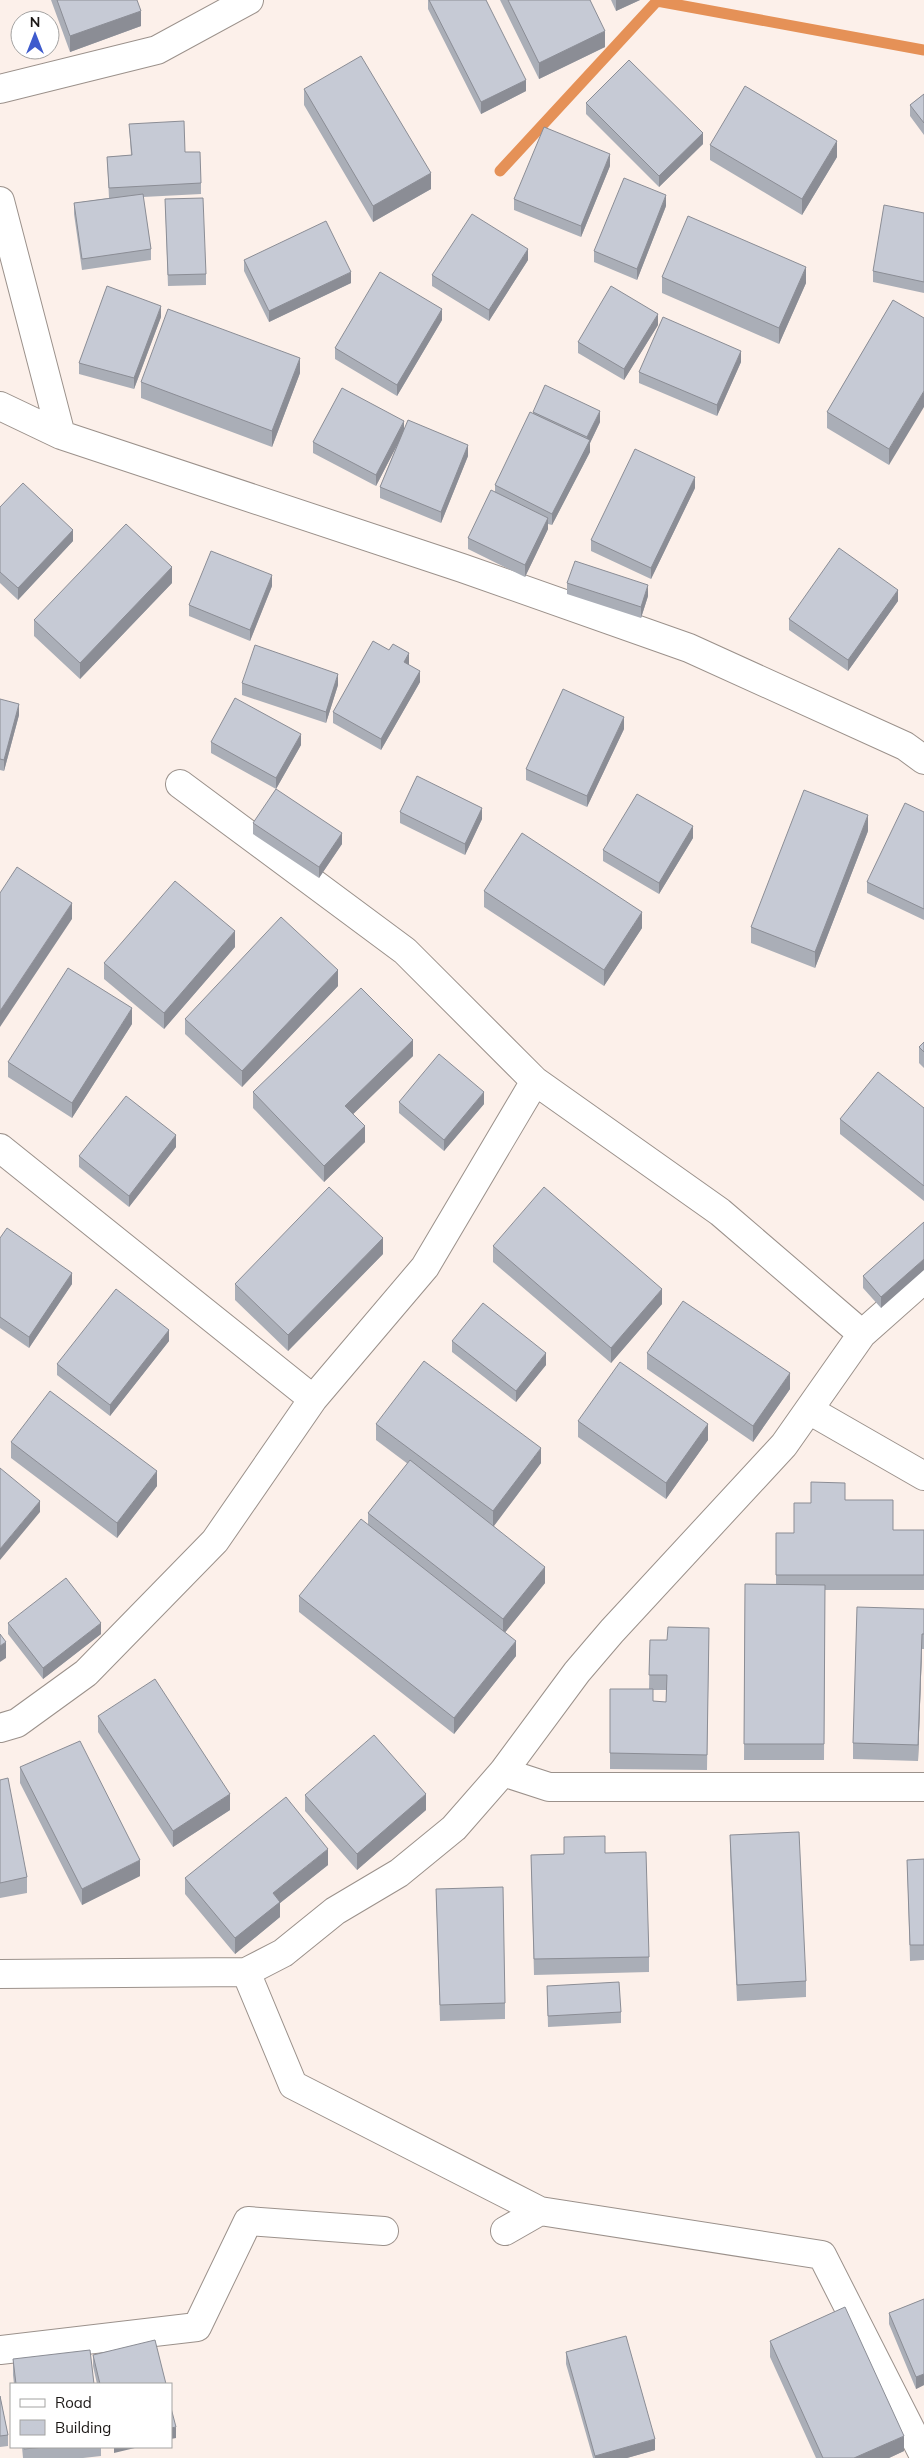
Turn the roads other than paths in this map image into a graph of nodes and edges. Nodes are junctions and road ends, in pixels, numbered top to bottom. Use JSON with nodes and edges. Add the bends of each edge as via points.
{"nodes":[{"id":1,"x":250,"y":0,"type":"edge"},
{"id":2,"x":0,"y":89,"type":"edge"},
{"id":3,"x":0,"y":201,"type":"edge"},
{"id":4,"x":0,"y":406,"type":"edge"},
{"id":5,"x":61,"y":435,"type":"junction"},
{"id":6,"x":924,"y":760,"type":"edge"},
{"id":7,"x":180,"y":784,"type":"dead end"},
{"id":8,"x":535,"y":1081,"type":"junction"},
{"id":9,"x":0,"y":1148,"type":"edge"},
{"id":10,"x":924,"y":1279,"type":"edge"},
{"id":11,"x":862,"y":1334,"type":"junction"},
{"id":12,"x":314,"y":1399,"type":"junction"},
{"id":13,"x":809,"y":1410,"type":"junction"},
{"id":14,"x":924,"y":1476,"type":"edge"},
{"id":15,"x":0,"y":1728,"type":"edge"},
{"id":16,"x":503,"y":1772,"type":"junction"},
{"id":17,"x":924,"y":1787,"type":"edge"},
{"id":18,"x":246,"y":1972,"type":"junction"},
{"id":19,"x":0,"y":1974,"type":"edge"},
{"id":20,"x":540,"y":2211,"type":"junction"},
{"id":21,"x":384,"y":2231,"type":"dead end"},
{"id":22,"x":505,"y":2231,"type":"dead end"},
{"id":23,"x":0,"y":2350,"type":"edge"},
{"id":24,"x":924,"y":2456,"type":"edge"}],
"edges":[{"from":1,"to":2,"type":"street","via":[[157,50]]},
{"from":3,"to":5,"type":"street"},
{"from":4,"to":5,"type":"street"},
{"from":5,"to":6,"type":"street","via":[[462,568],[689,648],[905,746]]},
{"from":7,"to":8,"type":"street","via":[[405,951]]},
{"from":8,"to":11,"type":"street","via":[[720,1212]]},
{"from":8,"to":12,"type":"street","via":[[426,1266]]},
{"from":9,"to":12,"type":"street"},
{"from":10,"to":11,"type":"street"},
{"from":11,"to":13,"type":"street"},
{"from":12,"to":15,"type":"street","via":[[215,1541],[86,1673],[17,1723]]},
{"from":13,"to":14,"type":"street"},
{"from":13,"to":16,"type":"street","via":[[784,1445],[577,1672]]},
{"from":16,"to":17,"type":"street","via":[[549,1787],[568,1788]]},
{"from":16,"to":18,"type":"street","via":[[454,1828],[399,1873],[334,1911],[283,1953]]},
{"from":18,"to":19,"type":"street"},
{"from":18,"to":20,"type":"street","via":[[293,2085]]},
{"from":20,"to":22,"type":"street"},
{"from":20,"to":24,"type":"street","via":[[822,2255]]},
{"from":21,"to":23,"type":"street","via":[[248,2221],[197,2327]]}]}
